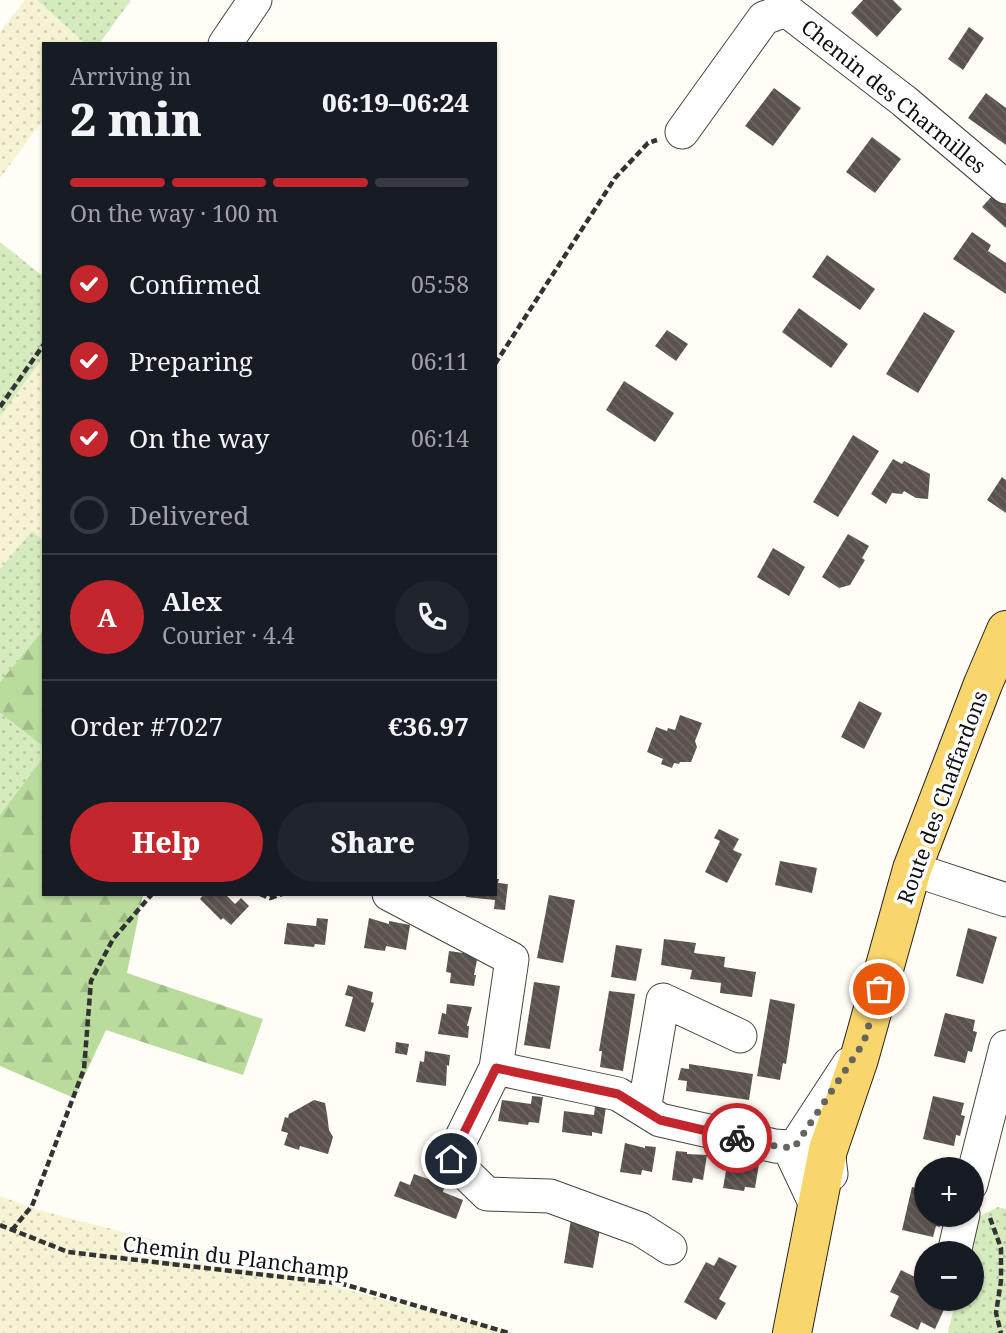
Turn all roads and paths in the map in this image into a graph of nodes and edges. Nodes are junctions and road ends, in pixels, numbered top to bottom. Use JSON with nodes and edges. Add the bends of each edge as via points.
{"nodes":[{"id":1,"x":255,"y":0,"type":"edge"},
{"id":2,"x":226,"y":42,"type":"edge"},
{"id":3,"x":682,"y":132,"type":"joint"},
{"id":4,"x":1006,"y":187,"type":"edge"},
{"id":5,"x":42,"y":347,"type":"edge"},
{"id":6,"x":497,"y":361,"type":"edge"},
{"id":7,"x":0,"y":407,"type":"edge"},
{"id":8,"x":1006,"y":630,"type":"edge"},
{"id":9,"x":920,"y":872,"type":"junction"},
{"id":10,"x":150,"y":896,"type":"edge"},
{"id":11,"x":393,"y":896,"type":"edge"},
{"id":12,"x":1006,"y":900,"type":"edge"},
{"id":13,"x":879,"y":992,"type":"junction"},
{"id":14,"x":740,"y":1036,"type":"dead end"},
{"id":15,"x":1006,"y":1047,"type":"edge"},
{"id":16,"x":496,"y":1068,"type":"junction"},
{"id":17,"x":644,"y":1110,"type":"junction"},
{"id":18,"x":803,"y":1153,"type":"junction"},
{"id":19,"x":978,"y":1157,"type":"edge"},
{"id":20,"x":827,"y":1207,"type":"junction"},
{"id":21,"x":0,"y":1224,"type":"edge"},
{"id":22,"x":984,"y":1226,"type":"edge"},
{"id":23,"x":12,"y":1230,"type":"junction"},
{"id":24,"x":670,"y":1248,"type":"dead end"},
{"id":25,"x":795,"y":1328,"type":"edge"},
{"id":26,"x":509,"y":1333,"type":"edge"},
{"id":27,"x":1001,"y":1333,"type":"edge"}],
"edges":[{"from":1,"to":2,"type":"street"},
{"from":3,"to":4,"type":"street","name":"Chemin des Charmilles","via":[[764,18],[786,10]]},
{"from":3,"to":6,"type":"path","via":[[648,143],[615,178]]},
{"from":5,"to":7,"type":"path"},
{"from":8,"to":9,"type":"main road","name":"Route des Chaffardons","via":[[970,719]]},
{"from":9,"to":12,"type":"street"},
{"from":9,"to":13,"type":"main road","name":"Route des Chaffardons"},
{"from":10,"to":23,"type":"path","via":[[113,939],[91,981],[84,1069],[32,1206]]},
{"from":11,"to":16,"type":"street","via":[[512,960]]},
{"from":13,"to":18,"type":"main road","via":[[864,1042]]},
{"from":13,"to":20,"type":"main road","via":[[859,1103]]},
{"from":14,"to":17,"type":"street","via":[[663,1000]]},
{"from":15,"to":19,"type":"street"},
{"from":16,"to":17,"type":"street","via":[[618,1094]]},
{"from":16,"to":24,"type":"street","via":[[451,1159],[487,1194],[550,1196],[640,1229]]},
{"from":17,"to":18,"type":"street","via":[[660,1120]]},
{"from":18,"to":20,"type":"main road"},
{"from":20,"to":25,"type":"main road","via":[[803,1275]]},
{"from":20,"to":25,"type":"main road","via":[[831,1234]]},
{"from":21,"to":23,"type":"path","name":"Chemin du Planchamp"},
{"from":22,"to":27,"type":"path","via":[[1001,1248],[996,1313]]},
{"from":23,"to":26,"type":"path","name":"Chemin du Planchamp","via":[[68,1252],[343,1284]]}]}
